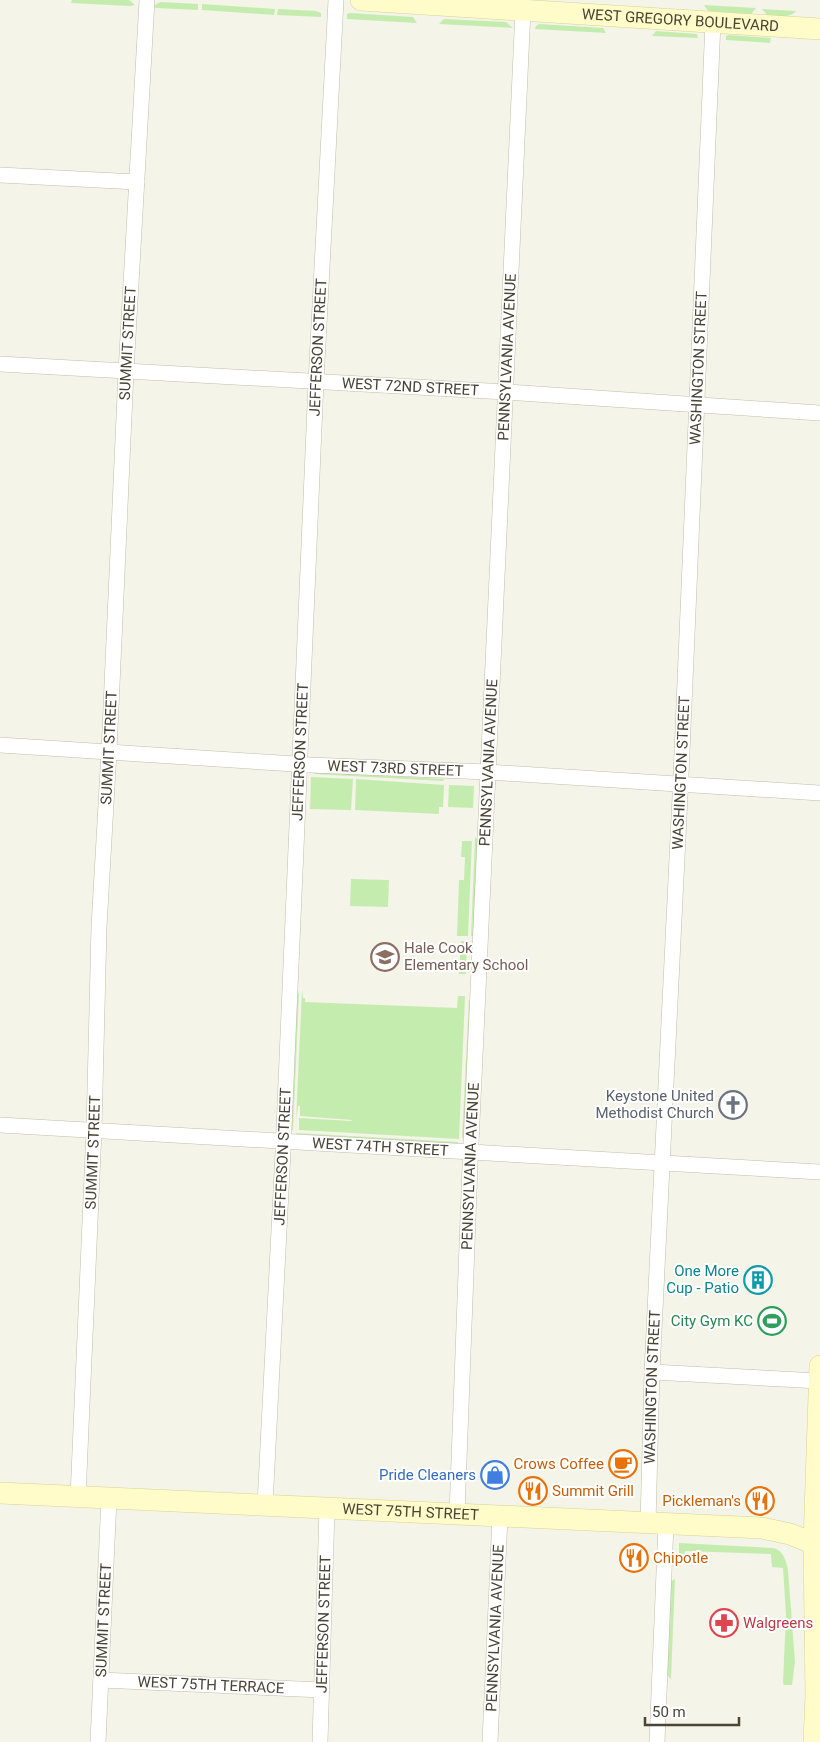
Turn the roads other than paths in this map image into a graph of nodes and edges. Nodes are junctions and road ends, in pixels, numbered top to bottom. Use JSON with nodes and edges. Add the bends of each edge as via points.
{"nodes":[{"id":1,"x":147,"y":0,"type":"edge"},
{"id":2,"x":336,"y":0,"type":"edge"},
{"id":3,"x":362,"y":0,"type":"edge"},
{"id":4,"x":523,"y":10,"type":"junction"},
{"id":5,"x":713,"y":22,"type":"junction"},
{"id":6,"x":820,"y":28,"type":"edge"},
{"id":7,"x":0,"y":175,"type":"edge"},
{"id":8,"x":137,"y":182,"type":"junction"},
{"id":9,"x":0,"y":364,"type":"edge"},
{"id":10,"x":126,"y":372,"type":"junction"},
{"id":11,"x":316,"y":382,"type":"junction"},
{"id":12,"x":506,"y":392,"type":"junction"},
{"id":13,"x":698,"y":404,"type":"junction"},
{"id":14,"x":820,"y":413,"type":"edge"},
{"id":15,"x":0,"y":745,"type":"edge"},
{"id":16,"x":109,"y":752,"type":"junction"},
{"id":17,"x":300,"y":764,"type":"junction"},
{"id":18,"x":488,"y":772,"type":"junction"},
{"id":19,"x":681,"y":785,"type":"junction"},
{"id":20,"x":820,"y":793,"type":"edge"},
{"id":21,"x":0,"y":1125,"type":"edge"},
{"id":22,"x":94,"y":1130,"type":"junction"},
{"id":23,"x":284,"y":1141,"type":"junction"},
{"id":24,"x":471,"y":1152,"type":"junction"},
{"id":25,"x":661,"y":1163,"type":"junction"},
{"id":26,"x":820,"y":1172,"type":"edge"},
{"id":27,"x":820,"y":1366,"type":"edge"},
{"id":28,"x":652,"y":1372,"type":"junction"},
{"id":29,"x":820,"y":1381,"type":"edge"},
{"id":30,"x":0,"y":1493,"type":"edge"},
{"id":31,"x":78,"y":1497,"type":"junction"},
{"id":32,"x":109,"y":1498,"type":"junction"},
{"id":33,"x":265,"y":1505,"type":"junction"},
{"id":34,"x":327,"y":1508,"type":"junction"},
{"id":35,"x":456,"y":1514,"type":"junction"},
{"id":36,"x":500,"y":1516,"type":"junction"},
{"id":37,"x":657,"y":1524,"type":"junction"},
{"id":38,"x":817,"y":1544,"type":"edge"},
{"id":39,"x":101,"y":1680,"type":"junction"},
{"id":40,"x":322,"y":1690,"type":"junction"},
{"id":41,"x":98,"y":1742,"type":"edge"},
{"id":42,"x":320,"y":1742,"type":"edge"},
{"id":43,"x":490,"y":1742,"type":"edge"},
{"id":44,"x":657,"y":1742,"type":"edge"},
{"id":45,"x":814,"y":1742,"type":"edge"}],
"edges":[{"from":1,"to":8,"type":"street","name":"SUMMIT STREET"},
{"from":2,"to":11,"type":"street","name":"JEFFERSON STREET"},
{"from":3,"to":4,"type":"main road","name":"WEST GREGORY BOULEVARD"},
{"from":4,"to":5,"type":"main road","name":"WEST GREGORY BOULEVARD"},
{"from":4,"to":12,"type":"street","name":"PENNSYLVANIA AVENUE"},
{"from":5,"to":6,"type":"main road","name":"WEST GREGORY BOULEVARD"},
{"from":5,"to":13,"type":"street","name":"WASHINGTON STREET"},
{"from":7,"to":8,"type":"street"},
{"from":8,"to":10,"type":"street","name":"SUMMIT STREET"},
{"from":9,"to":10,"type":"street","name":"WEST 72ND STREET"},
{"from":10,"to":11,"type":"street","name":"WEST 72ND STREET"},
{"from":10,"to":16,"type":"street","name":"SUMMIT STREET"},
{"from":11,"to":12,"type":"street","name":"WEST 72ND STREET"},
{"from":11,"to":17,"type":"street","name":"JEFFERSON STREET"},
{"from":12,"to":13,"type":"street","name":"WEST 72ND STREET"},
{"from":12,"to":18,"type":"street","name":"PENNSYLVANIA AVENUE"},
{"from":13,"to":14,"type":"street","name":"WEST 72ND STREET"},
{"from":13,"to":19,"type":"street","name":"WASHINGTON STREET"},
{"from":15,"to":16,"type":"street","name":"WEST 73RD STREET"},
{"from":16,"to":17,"type":"street","name":"WEST 73RD STREET"},
{"from":16,"to":22,"type":"street","name":"SUMMIT STREET","via":[[99,927]]},
{"from":17,"to":18,"type":"street","name":"WEST 73RD STREET"},
{"from":17,"to":23,"type":"street","name":"JEFFERSON STREET"},
{"from":18,"to":19,"type":"street","name":"WEST 73RD STREET"},
{"from":18,"to":24,"type":"street","name":"PENNSYLVANIA AVENUE"},
{"from":19,"to":20,"type":"street","name":"WEST 73RD STREET"},
{"from":19,"to":25,"type":"street","name":"WASHINGTON STREET"},
{"from":21,"to":22,"type":"street","name":"WEST 74TH STREET"},
{"from":22,"to":23,"type":"street","name":"WEST 74TH STREET"},
{"from":22,"to":31,"type":"street","name":"SUMMIT STREET"},
{"from":23,"to":24,"type":"street","name":"WEST 74TH STREET"},
{"from":23,"to":33,"type":"street","name":"JEFFERSON STREET"},
{"from":24,"to":25,"type":"street","name":"WEST 74TH STREET"},
{"from":24,"to":35,"type":"street","name":"PENNSYLVANIA AVENUE"},
{"from":25,"to":26,"type":"street","name":"WEST 74TH STREET"},
{"from":25,"to":28,"type":"street","name":"WASHINGTON STREET"},
{"from":27,"to":29,"type":"main road"},
{"from":28,"to":29,"type":"street"},
{"from":28,"to":37,"type":"street","name":"WASHINGTON STREET"},
{"from":29,"to":38,"type":"main road"},
{"from":30,"to":31,"type":"main road","name":"WEST 75TH STREET"},
{"from":31,"to":32,"type":"main road","name":"WEST 75TH STREET"},
{"from":32,"to":33,"type":"main road","name":"WEST 75TH STREET"},
{"from":32,"to":39,"type":"street","name":"SUMMIT STREET"},
{"from":33,"to":34,"type":"main road","name":"WEST 75TH STREET"},
{"from":34,"to":35,"type":"main road","name":"WEST 75TH STREET"},
{"from":34,"to":40,"type":"street","name":"JEFFERSON STREET"},
{"from":35,"to":36,"type":"main road","name":"WEST 75TH STREET"},
{"from":36,"to":37,"type":"main road","name":"WEST 75TH STREET"},
{"from":36,"to":43,"type":"street","name":"PENNSYLVANIA AVENUE"},
{"from":37,"to":38,"type":"main road","name":"WEST 75TH STREET","via":[[762,1528]]},
{"from":37,"to":44,"type":"street","name":"WASHINGTON STREET"},
{"from":38,"to":45,"type":"main road"},
{"from":39,"to":40,"type":"street","name":"WEST 75TH TERRACE"},
{"from":39,"to":41,"type":"street","name":"SUMMIT STREET"},
{"from":40,"to":42,"type":"street","name":"JEFFERSON STREET"}]}
